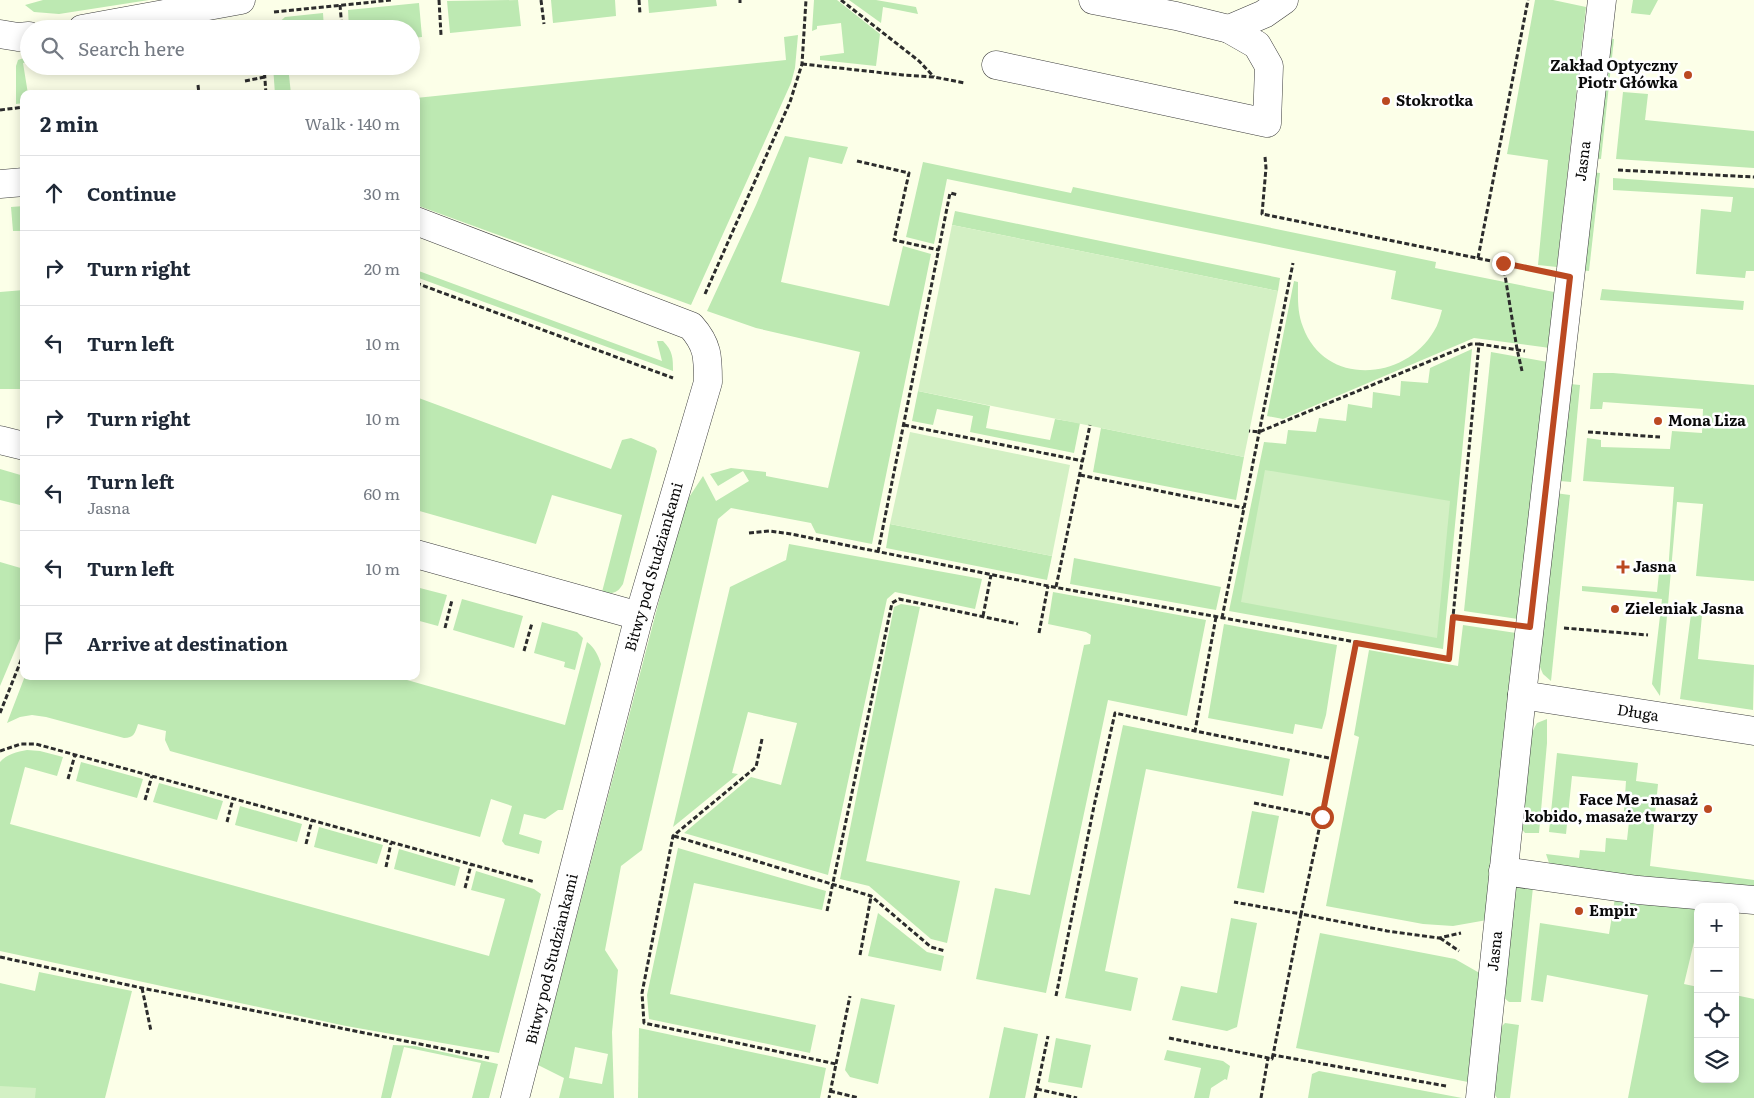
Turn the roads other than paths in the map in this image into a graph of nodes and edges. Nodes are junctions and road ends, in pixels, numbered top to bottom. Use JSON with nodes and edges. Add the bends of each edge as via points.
{"nodes":[{"id":1,"x":241,"y":0,"type":"edge"},
{"id":2,"x":1093,"y":0,"type":"edge"},
{"id":3,"x":1284,"y":0,"type":"edge"},
{"id":4,"x":1602,"y":0,"type":"edge"},
{"id":5,"x":131,"y":20,"type":"edge"},
{"id":6,"x":1229,"y":29,"type":"junction"},
{"id":7,"x":0,"y":34,"type":"edge"},
{"id":8,"x":20,"y":37,"type":"edge"},
{"id":9,"x":996,"y":65,"type":"dead end"},
{"id":10,"x":20,"y":182,"type":"edge"},
{"id":11,"x":0,"y":184,"type":"edge"},
{"id":12,"x":420,"y":223,"type":"edge"},
{"id":13,"x":0,"y":440,"type":"edge"},
{"id":14,"x":20,"y":445,"type":"edge"},
{"id":15,"x":420,"y":555,"type":"edge"},
{"id":16,"x":639,"y":616,"type":"junction"},
{"id":17,"x":1522,"y":695,"type":"junction"},
{"id":18,"x":1754,"y":731,"type":"edge"},
{"id":19,"x":1503,"y":871,"type":"junction"},
{"id":20,"x":1754,"y":900,"type":"edge"},
{"id":21,"x":1480,"y":1095,"type":"edge"},
{"id":22,"x":516,"y":1098,"type":"edge"}],
"edges":[{"from":1,"to":5,"type":"street"},
{"from":2,"to":6,"type":"street"},
{"from":3,"to":6,"type":"street","via":[[1264,14]]},
{"from":4,"to":17,"type":"street","name":"Jasna"},
{"from":6,"to":9,"type":"street","via":[[1257,46],[1268,66],[1267,124]]},
{"from":7,"to":8,"type":"street"},
{"from":10,"to":11,"type":"street"},
{"from":12,"to":16,"type":"street","name":"Bitwy pod Studziankami","via":[[691,326],[701,337],[708,355],[708,382]]},
{"from":13,"to":14,"type":"street"},
{"from":15,"to":16,"type":"street"},
{"from":16,"to":22,"type":"street","name":"Bitwy pod Studziankami"},
{"from":17,"to":18,"type":"street","name":"Długa"},
{"from":17,"to":19,"type":"street","name":"Jasna"},
{"from":19,"to":20,"type":"street","via":[[1638,890]]},
{"from":19,"to":21,"type":"street","name":"Jasna"}]}
